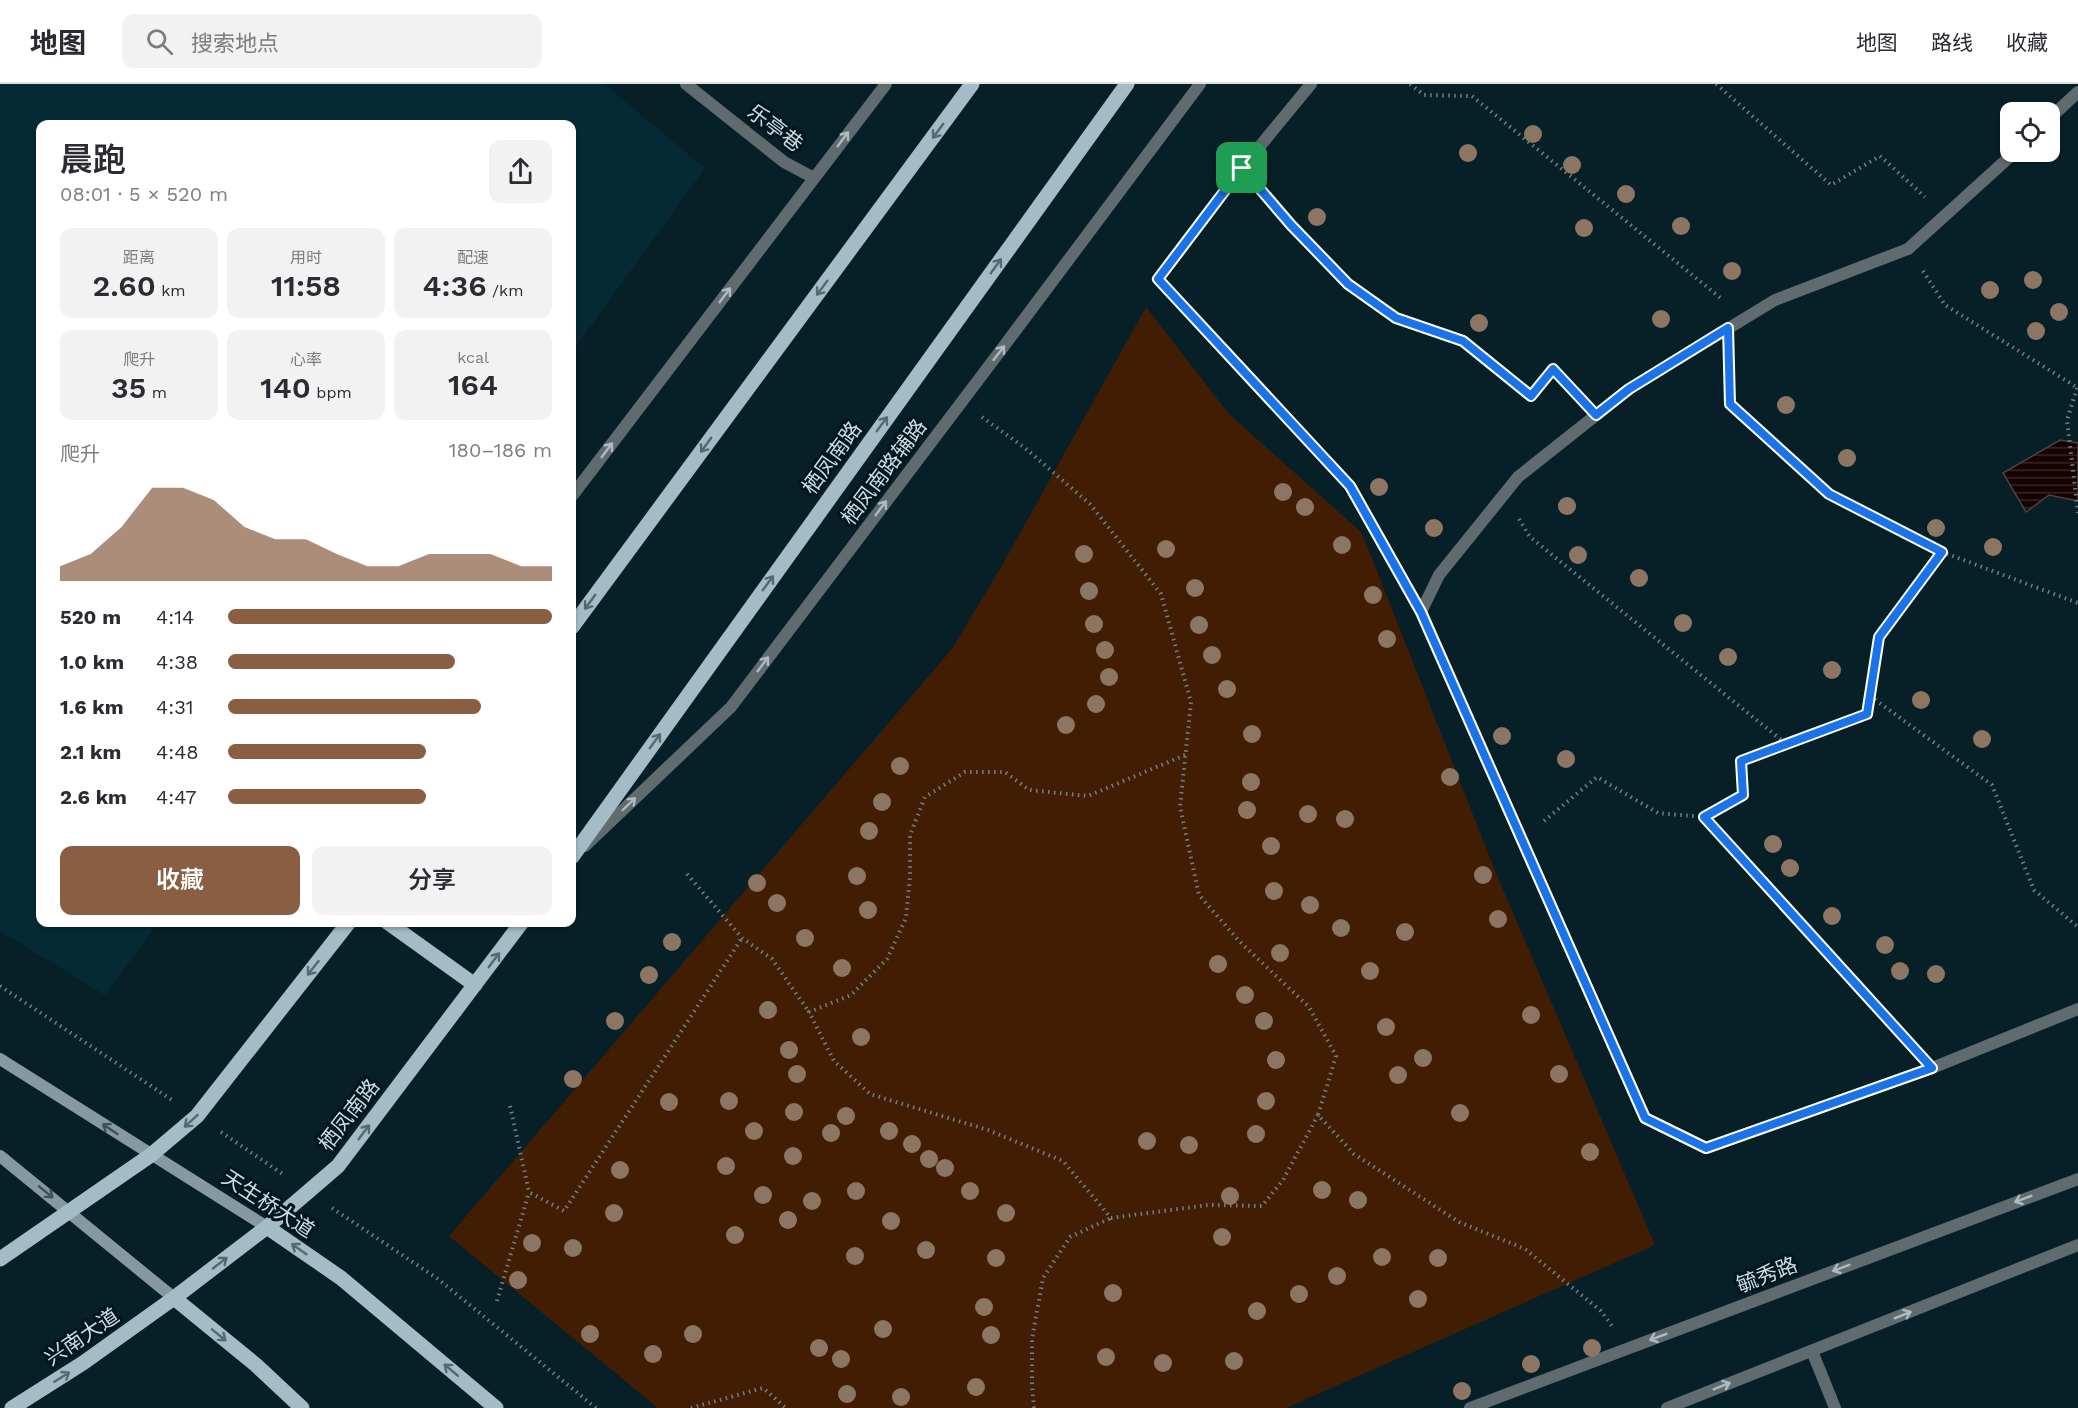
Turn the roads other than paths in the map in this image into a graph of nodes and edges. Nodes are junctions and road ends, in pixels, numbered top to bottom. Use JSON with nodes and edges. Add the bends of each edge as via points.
{"nodes":[{"id":1,"x":686,"y":84,"type":"edge"},
{"id":2,"x":886,"y":84,"type":"edge"},
{"id":3,"x":972,"y":84,"type":"edge"},
{"id":4,"x":1126,"y":84,"type":"edge"},
{"id":5,"x":1200,"y":84,"type":"edge"},
{"id":6,"x":1311,"y":84,"type":"edge"},
{"id":7,"x":2078,"y":92,"type":"edge"},
{"id":8,"x":2060,"y":109,"type":"edge"},
{"id":9,"x":2004,"y":162,"type":"edge"},
{"id":10,"x":814,"y":178,"type":"junction"},
{"id":11,"x":576,"y":491,"type":"edge"},
{"id":12,"x":1421,"y":612,"type":"junction"},
{"id":13,"x":576,"y":622,"type":"edge"},
{"id":14,"x":576,"y":852,"type":"edge"},
{"id":15,"x":576,"y":854,"type":"edge"},
{"id":16,"x":345,"y":927,"type":"edge"},
{"id":17,"x":394,"y":927,"type":"edge"},
{"id":18,"x":518,"y":927,"type":"edge"},
{"id":19,"x":475,"y":985,"type":"junction"},
{"id":20,"x":2078,"y":1009,"type":"edge"},
{"id":21,"x":0,"y":1059,"type":"edge"},
{"id":22,"x":151,"y":1155,"type":"junction"},
{"id":23,"x":0,"y":1156,"type":"edge"},
{"id":24,"x":2078,"y":1179,"type":"edge"},
{"id":25,"x":70,"y":1212,"type":"junction"},
{"id":26,"x":267,"y":1227,"type":"junction"},
{"id":27,"x":2078,"y":1245,"type":"edge"},
{"id":28,"x":0,"y":1259,"type":"edge"},
{"id":29,"x":174,"y":1298,"type":"junction"},
{"id":30,"x":1812,"y":1351,"type":"junction"},
{"id":31,"x":12,"y":1408,"type":"edge"},
{"id":32,"x":302,"y":1408,"type":"edge"},
{"id":33,"x":496,"y":1408,"type":"edge"},
{"id":34,"x":1470,"y":1408,"type":"edge"},
{"id":35,"x":1667,"y":1408,"type":"edge"},
{"id":36,"x":1835,"y":1408,"type":"edge"}],
"edges":[{"from":1,"to":10,"type":"street","name":"乐亭巷","via":[[784,162]]},
{"from":10,"to":2,"type":"street","one_way":true},
{"from":3,"to":13,"type":"main road","one_way":true},
{"from":14,"to":4,"type":"main road","name":"栖凤南路","one_way":true},
{"from":15,"to":5,"type":"street","name":"栖凤南路辅路","one_way":true,"via":[[731,707]]},
{"from":6,"to":12,"type":"street","via":[[1158,279],[1350,486]]},
{"from":7,"to":8,"type":"street"},
{"from":9,"to":12,"type":"street","via":[[1908,249],[1774,300],[1629,389],[1518,477],[1439,575]]},
{"from":11,"to":10,"type":"street","one_way":true},
{"from":12,"to":20,"type":"street","via":[[1645,1118],[1706,1148],[1932,1068]]},
{"from":16,"to":22,"type":"main road","one_way":true,"via":[[197,1116]]},
{"from":17,"to":19,"type":"main road"},
{"from":19,"to":18,"type":"main road","name":"栖凤南路","one_way":true},
{"from":26,"to":19,"type":"main road","name":"栖凤南路","one_way":true,"via":[[338,1166]]},
{"from":22,"to":21,"type":"main road","name":"天生桥大道","one_way":true},
{"from":22,"to":25,"type":"main road"},
{"from":22,"to":26,"type":"main road","name":"天生桥大道"},
{"from":23,"to":25,"type":"main road","one_way":true},
{"from":24,"to":34,"type":"street","name":"毓秀路","one_way":true},
{"from":25,"to":28,"type":"main road"},
{"from":25,"to":29,"type":"main road"},
{"from":29,"to":26,"type":"main road","name":"栖凤南路","one_way":true},
{"from":33,"to":26,"type":"main road","name":"天生桥大道","one_way":true,"via":[[341,1278]]},
{"from":30,"to":27,"type":"street","one_way":true},
{"from":31,"to":29,"type":"main road","name":"兴南大道","one_way":true},
{"from":29,"to":32,"type":"main road","one_way":true},
{"from":35,"to":30,"type":"street","one_way":true},
{"from":30,"to":36,"type":"street"}]}
